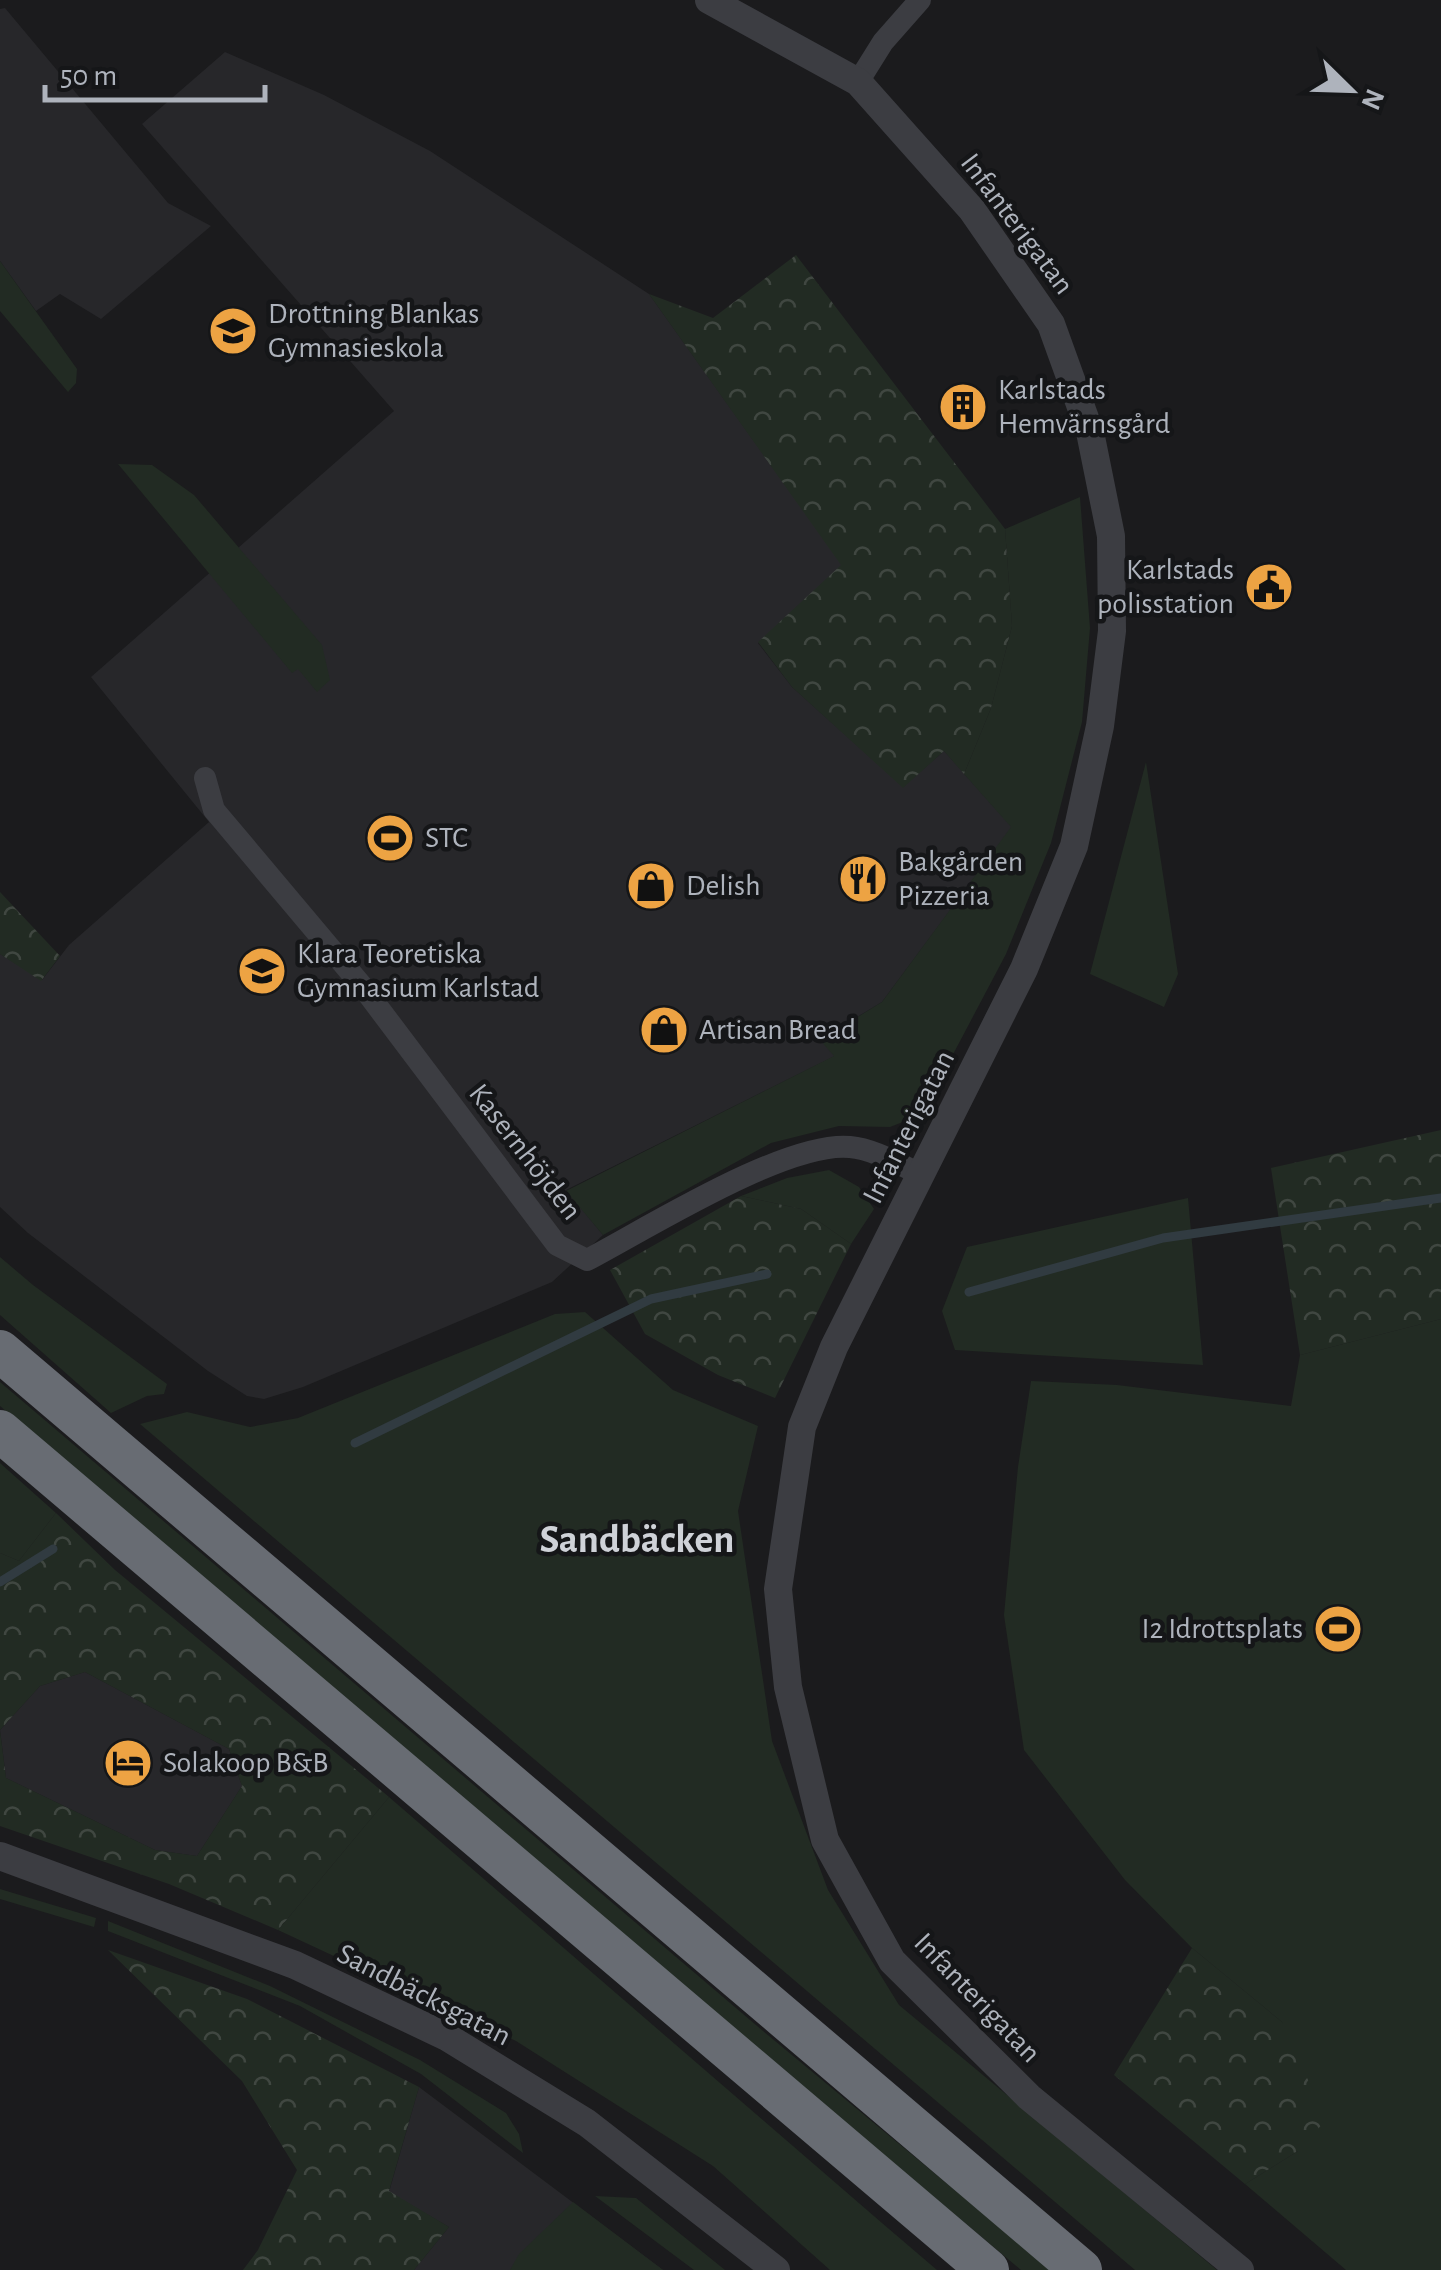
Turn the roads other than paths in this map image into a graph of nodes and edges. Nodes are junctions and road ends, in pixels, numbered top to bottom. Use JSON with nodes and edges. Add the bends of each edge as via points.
{"nodes":[{"id":1,"x":709,"y":0,"type":"edge"},
{"id":2,"x":920,"y":0,"type":"edge"},
{"id":3,"x":858,"y":82,"type":"junction"},
{"id":4,"x":205,"y":778,"type":"dead end"},
{"id":5,"x":922,"y":1175,"type":"junction"},
{"id":6,"x":0,"y":1351,"type":"edge"},
{"id":7,"x":0,"y":1431,"type":"edge"},
{"id":8,"x":0,"y":1856,"type":"edge"},
{"id":9,"x":776,"y":2270,"type":"edge"},
{"id":10,"x":988,"y":2270,"type":"edge"},
{"id":11,"x":1080,"y":2270,"type":"edge"},
{"id":12,"x":1240,"y":2270,"type":"edge"}],
"edges":[{"from":1,"to":3,"type":"street","name":"Infanterigatan"},
{"from":2,"to":3,"type":"street"},
{"from":3,"to":5,"type":"street","name":"Infanterigatan","via":[[972,210],[1051,324],[1090,432],[1110,536],[1112,631],[1074,846],[1024,969]]},
{"from":4,"to":5,"type":"street","name":"Kasernhöjden","via":[[214,810],[362,986],[557,1245],[588,1260],[757,1170],[821,1148],[852,1146]]},
{"from":5,"to":12,"type":"street","name":"Infanterigatan","via":[[834,1347],[802,1427],[795,1464],[778,1590],[788,1687],[825,1840],[892,1961],[1029,2098]]},
{"from":6,"to":11,"type":"highway"},
{"from":7,"to":10,"type":"highway"},
{"from":8,"to":9,"type":"street","name":"Sandbäcksgatan","via":[[294,1965],[447,2037],[586,2124]]}]}
